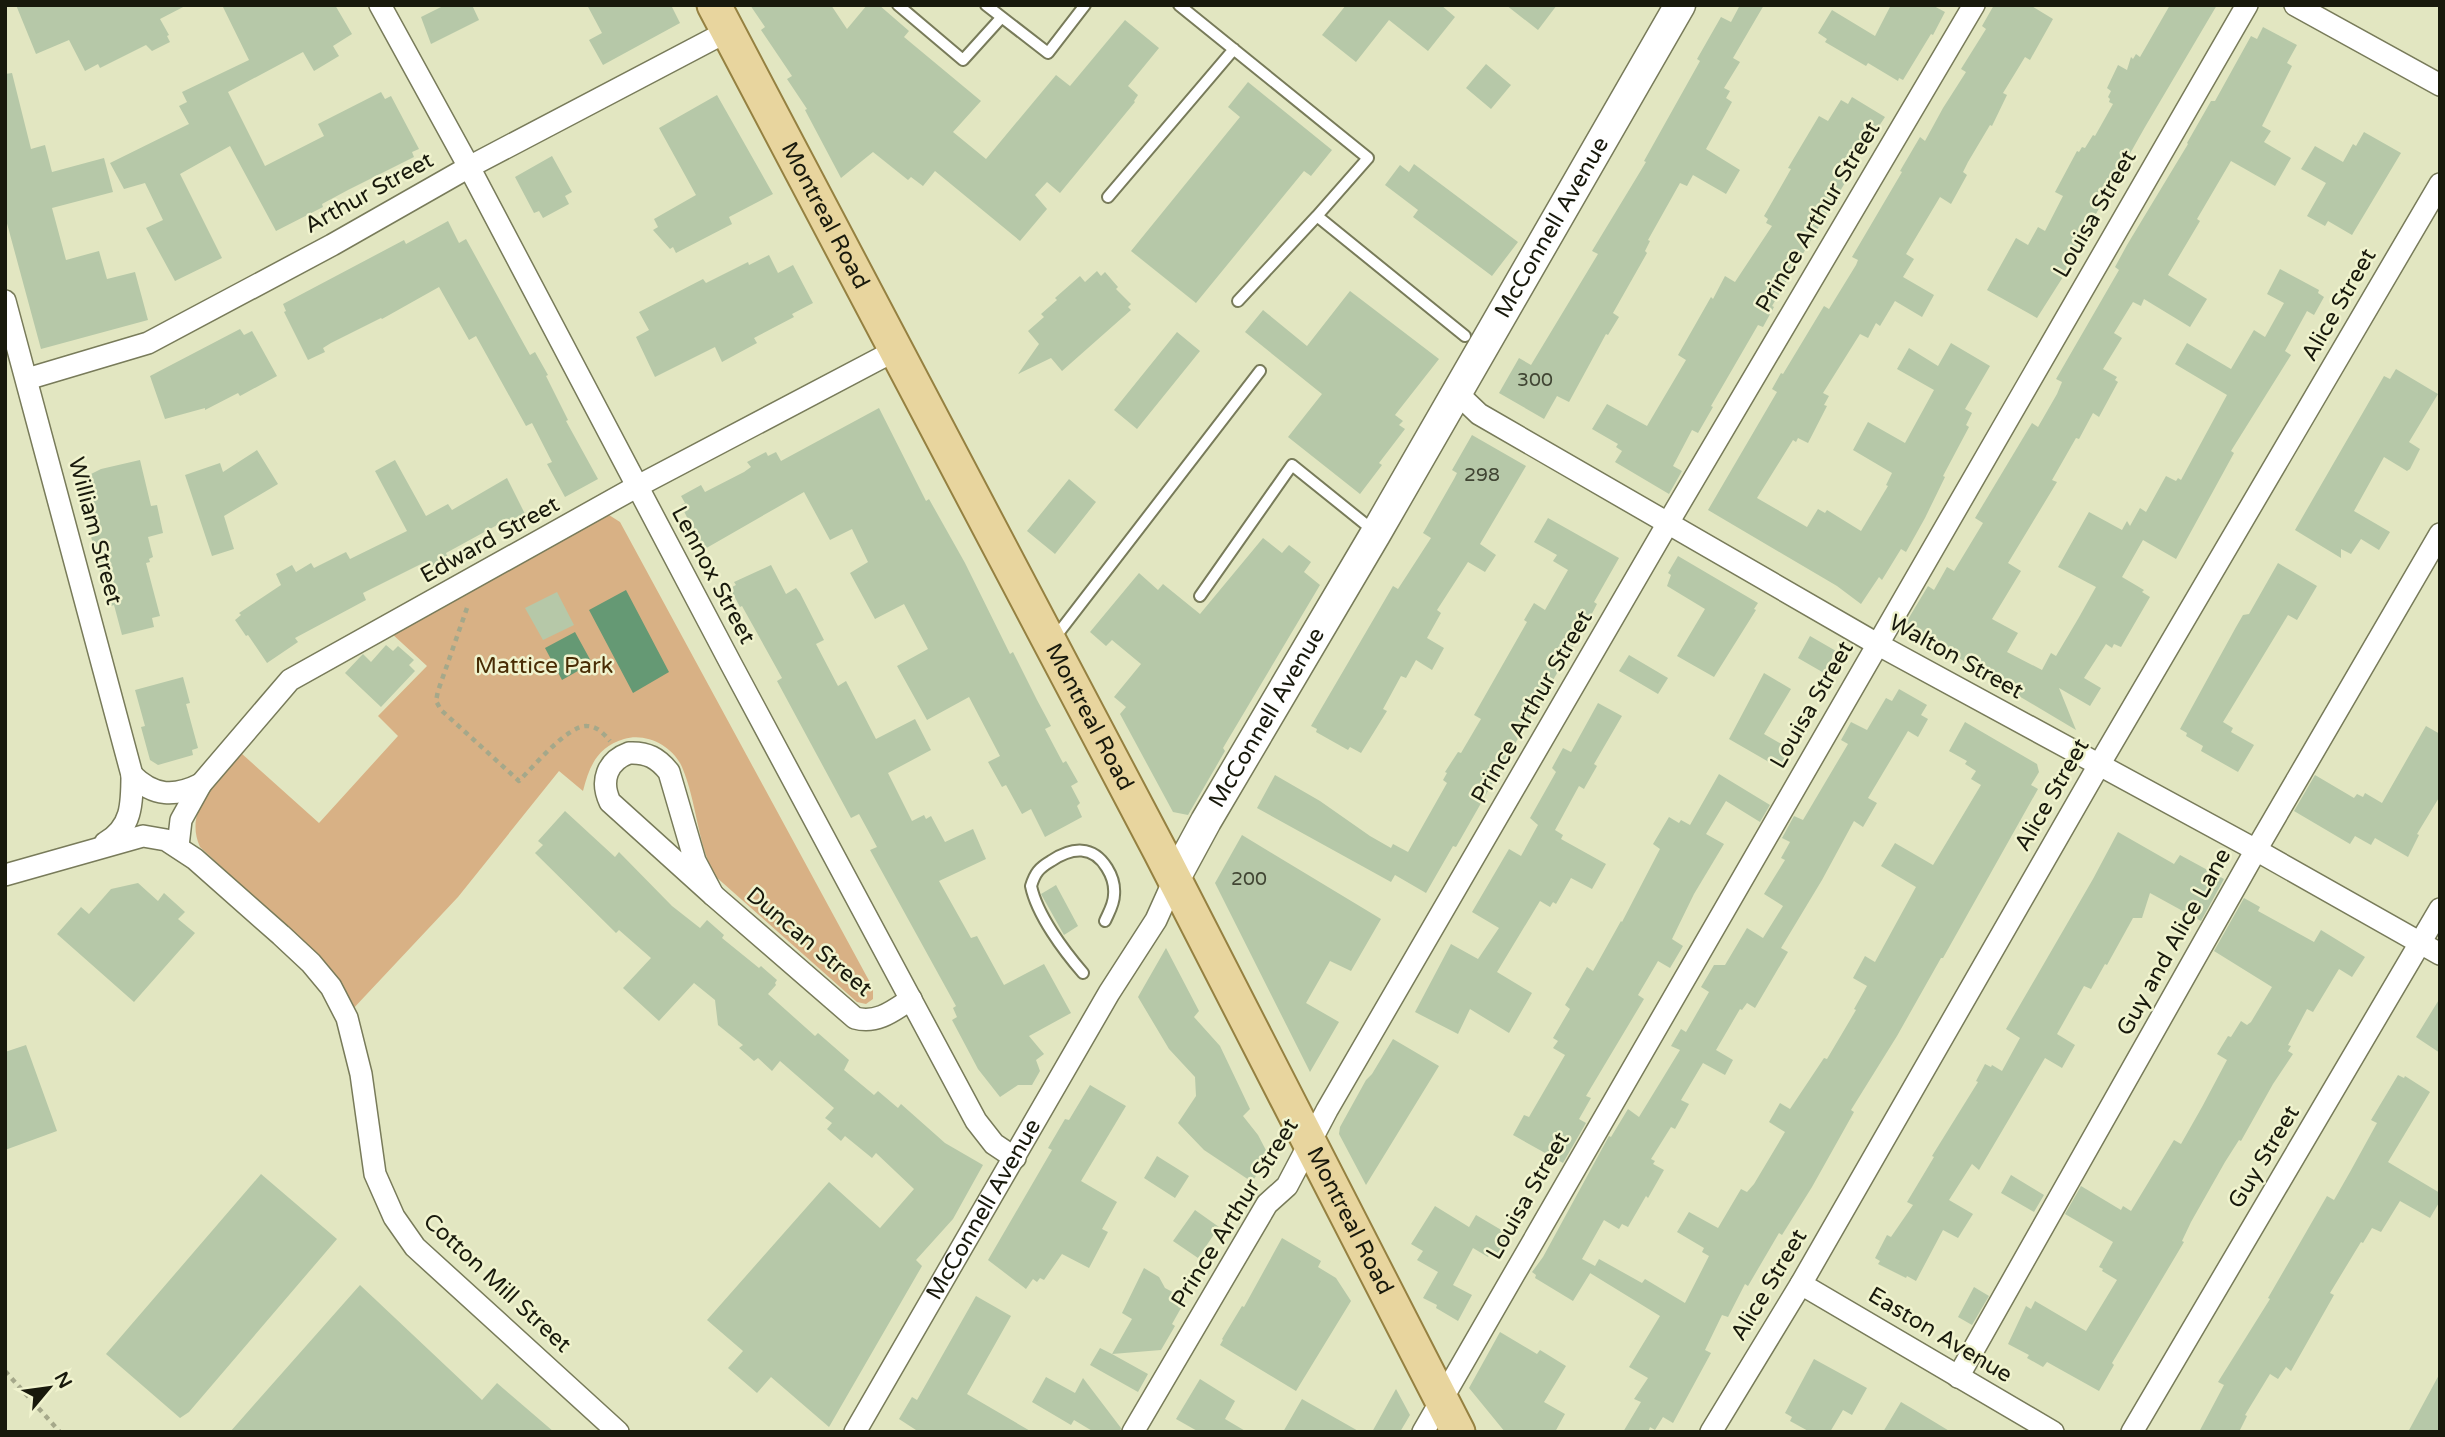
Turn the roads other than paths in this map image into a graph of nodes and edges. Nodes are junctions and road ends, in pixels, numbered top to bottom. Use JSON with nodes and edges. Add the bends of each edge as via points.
{"nodes":[{"id":1,"x":380,"y":5,"type":"edge"},
{"id":2,"x":898,"y":5,"type":"edge"},
{"id":3,"x":986,"y":5,"type":"edge"},
{"id":4,"x":1085,"y":5,"type":"edge"},
{"id":5,"x":1179,"y":5,"type":"edge"},
{"id":6,"x":1680,"y":5,"type":"edge"},
{"id":7,"x":1974,"y":5,"type":"edge"},
{"id":8,"x":2247,"y":5,"type":"edge"},
{"id":9,"x":2295,"y":5,"type":"edge"},
{"id":10,"x":721,"y":18,"type":"edge"},
{"id":11,"x":1001,"y":18,"type":"junction"},
{"id":12,"x":1234,"y":49,"type":"junction"},
{"id":13,"x":2440,"y":85,"type":"edge"},
{"id":14,"x":469,"y":167,"type":"junction"},
{"id":15,"x":2440,"y":184,"type":"edge"},
{"id":16,"x":1108,"y":197,"type":"dead end"},
{"id":17,"x":1317,"y":216,"type":"junction"},
{"id":18,"x":5,"y":301,"type":"edge"},
{"id":19,"x":1238,"y":301,"type":"dead end"},
{"id":20,"x":1465,"y":336,"type":"dead end"},
{"id":21,"x":897,"y":350,"type":"junction"},
{"id":22,"x":1260,"y":371,"type":"dead end"},
{"id":23,"x":27,"y":379,"type":"junction"},
{"id":24,"x":1456,"y":392,"type":"junction"},
{"id":25,"x":636,"y":487,"type":"junction"},
{"id":26,"x":1668,"y":523,"type":"junction"},
{"id":27,"x":1376,"y":533,"type":"junction"},
{"id":28,"x":2440,"y":534,"type":"edge"},
{"id":29,"x":1200,"y":596,"type":"dead end"},
{"id":30,"x":1051,"y":642,"type":"junction"},
{"id":31,"x":1877,"y":644,"type":"junction"},
{"id":32,"x":2099,"y":765,"type":"junction"},
{"id":33,"x":132,"y":775,"type":"junction"},
{"id":34,"x":201,"y":784,"type":"junction"},
{"id":35,"x":178,"y":846,"type":"junction"},
{"id":36,"x":94,"y":849,"type":"junction"},
{"id":37,"x":2256,"y":850,"type":"junction"},
{"id":38,"x":5,"y":875,"type":"edge"},
{"id":39,"x":1174,"y":880,"type":"junction"},
{"id":40,"x":713,"y":895,"type":"junction"},
{"id":41,"x":2440,"y":909,"type":"edge"},
{"id":42,"x":1105,"y":920,"type":"dead end"},
{"id":43,"x":2430,"y":948,"type":"edge"},
{"id":44,"x":1083,"y":973,"type":"dead end"},
{"id":45,"x":911,"y":999,"type":"junction"},
{"id":46,"x":1311,"y":1143,"type":"junction"},
{"id":47,"x":1015,"y":1158,"type":"junction"},
{"id":48,"x":1801,"y":1284,"type":"junction"},
{"id":49,"x":1958,"y":1377,"type":"junction"},
{"id":50,"x":1441,"y":1399,"type":"junction"},
{"id":51,"x":858,"y":1431,"type":"edge"},
{"id":52,"x":618,"y":1432,"type":"edge"},
{"id":53,"x":1133,"y":1432,"type":"edge"},
{"id":54,"x":1423,"y":1432,"type":"edge"},
{"id":55,"x":1458,"y":1432,"type":"edge"},
{"id":56,"x":1711,"y":1432,"type":"edge"},
{"id":57,"x":2053,"y":1432,"type":"edge"},
{"id":58,"x":2132,"y":1432,"type":"edge"}],
"edges":[{"from":1,"to":14,"type":"street","name":"Lennox Street"},
{"from":2,"to":11,"type":"lane","via":[[963,60]]},
{"from":3,"to":11,"type":"lane"},
{"from":4,"to":11,"type":"lane","via":[[1048,53]]},
{"from":5,"to":12,"type":"lane"},
{"from":6,"to":24,"type":"main road","name":"McConnell Avenue"},
{"from":7,"to":26,"type":"street","name":"Prince Arthur Street"},
{"from":8,"to":31,"type":"street","name":"Louisa Street"},
{"from":9,"to":13,"type":"street"},
{"from":10,"to":14,"type":"street","name":"Arthur Street"},
{"from":10,"to":21,"type":"main road","name":"Montreal Road"},
{"from":12,"to":16,"type":"lane"},
{"from":12,"to":17,"type":"lane","via":[[1368,158]]},
{"from":14,"to":23,"type":"street","name":"Arthur Street","via":[[148,343]]},
{"from":14,"to":25,"type":"street","name":"Lennox Street"},
{"from":15,"to":32,"type":"street","name":"Alice Street"},
{"from":17,"to":19,"type":"lane"},
{"from":17,"to":20,"type":"lane"},
{"from":18,"to":23,"type":"street","name":"William Street"},
{"from":21,"to":25,"type":"street","name":"Edward Street"},
{"from":21,"to":30,"type":"main road","name":"Montreal Road"},
{"from":22,"to":30,"type":"lane"},
{"from":23,"to":33,"type":"street","name":"William Street"},
{"from":24,"to":26,"type":"street","name":"Walton Street","via":[[1479,414]]},
{"from":24,"to":27,"type":"main road","name":"McConnell Avenue"},
{"from":25,"to":34,"type":"street","name":"Edward Street","via":[[290,680]]},
{"from":25,"to":45,"type":"street","name":"Lennox Street"},
{"from":26,"to":31,"type":"street","name":"Walton Street"},
{"from":26,"to":46,"type":"street","name":"Prince Arthur Street"},
{"from":27,"to":29,"type":"lane","via":[[1292,465]]},
{"from":27,"to":39,"type":"main road","name":"McConnell Avenue"},
{"from":28,"to":37,"type":"street","name":"Guy and Alice Lane"},
{"from":30,"to":39,"type":"main road","name":"Montreal Road"},
{"from":31,"to":32,"type":"street","name":"Walton Street"},
{"from":31,"to":50,"type":"street","name":"Louisa Street"},
{"from":32,"to":37,"type":"street","name":"Walton Street"},
{"from":32,"to":48,"type":"street","name":"Alice Street"},
{"from":33,"to":34,"type":"street","via":[[147,788],[172,794]]},
{"from":33,"to":36,"type":"street","name":"William Street","via":[[132,805],[126,824],[117,836]]},
{"from":34,"to":35,"type":"street","name":"Edward Street","via":[[181,820]]},
{"from":35,"to":36,"type":"street","name":"Cotton Mill Street","via":[[143,836]]},
{"from":35,"to":52,"type":"street","name":"Cotton Mill Street","via":[[281,935],[331,987],[347,1018],[357,1053],[375,1174],[404,1233]]},
{"from":36,"to":38,"type":"street"},
{"from":37,"to":43,"type":"street","name":"Walton Street"},
{"from":37,"to":49,"type":"street","name":"Guy and Alice Lane"},
{"from":39,"to":46,"type":"main road","name":"Montreal Road"},
{"from":39,"to":47,"type":"street","name":"McConnell Avenue","via":[[1156,920]]},
{"from":40,"to":40,"type":"street","name":"Duncan Street","via":[[695,861],[666,768],[643,753],[617,759],[604,781],[610,802]]},
{"from":40,"to":45,"type":"street","name":"Duncan Street","via":[[855,1018],[882,1017]]},
{"from":41,"to":43,"type":"street","name":"Guy Street"},
{"from":42,"to":44,"type":"lane","via":[[1115,895],[1110,873],[1099,856],[1080,849],[1058,856],[1034,875],[1031,886],[1036,903]]},
{"from":43,"to":58,"type":"street","name":"Guy Street"},
{"from":45,"to":47,"type":"street","name":"Lennox Street","via":[[982,1129]]},
{"from":46,"to":50,"type":"main road","name":"Montreal Road"},
{"from":46,"to":53,"type":"street","name":"Prince Arthur Street","via":[[1287,1186],[1268,1204]]},
{"from":47,"to":51,"type":"street","name":"McConnell Avenue"},
{"from":48,"to":49,"type":"street","name":"Easton Avenue"},
{"from":48,"to":56,"type":"street","name":"Alice Street"},
{"from":49,"to":57,"type":"street","name":"Easton Avenue"},
{"from":50,"to":54,"type":"street","name":"Louisa Street"},
{"from":50,"to":55,"type":"main road","name":"Montreal Road"}]}
